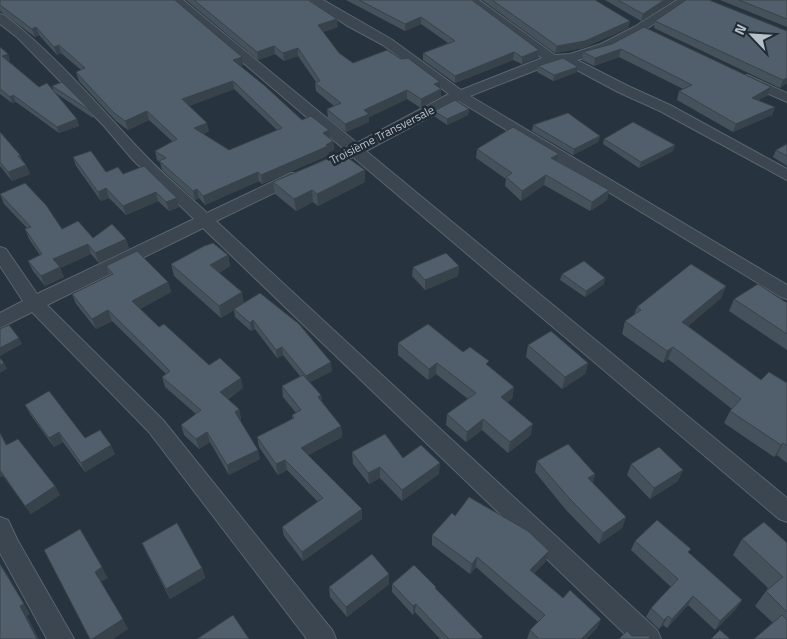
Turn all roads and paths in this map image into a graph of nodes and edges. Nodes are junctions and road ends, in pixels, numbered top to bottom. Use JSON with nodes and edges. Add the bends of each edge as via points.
{"nodes":[{"id":1,"x":176,"y":0,"type":"edge"},
{"id":2,"x":315,"y":0,"type":"edge"},
{"id":3,"x":471,"y":0,"type":"edge"},
{"id":4,"x":685,"y":0,"type":"edge"},
{"id":5,"x":0,"y":18,"type":"edge"},
{"id":6,"x":624,"y":19,"type":"edge"},
{"id":7,"x":641,"y":28,"type":"junction"},
{"id":8,"x":658,"y":36,"type":"edge"},
{"id":9,"x":559,"y":59,"type":"junction"},
{"id":10,"x":735,"y":74,"type":"edge"},
{"id":11,"x":459,"y":95,"type":"junction"},
{"id":12,"x":787,"y":98,"type":"edge"},
{"id":13,"x":355,"y":151,"type":"junction"},
{"id":14,"x":330,"y":162,"type":"edge"},
{"id":15,"x":313,"y":169,"type":"edge"},
{"id":16,"x":787,"y":175,"type":"edge"},
{"id":17,"x":205,"y":220,"type":"junction"},
{"id":18,"x":0,"y":252,"type":"edge"},
{"id":19,"x":787,"y":293,"type":"edge"},
{"id":20,"x":34,"y":303,"type":"junction"},
{"id":21,"x":0,"y":322,"type":"edge"},
{"id":22,"x":787,"y":512,"type":"edge"},
{"id":23,"x":0,"y":527,"type":"edge"},
{"id":24,"x":61,"y":639,"type":"edge"},
{"id":25,"x":324,"y":639,"type":"edge"},
{"id":26,"x":648,"y":639,"type":"edge"}],
"edges":[{"from":1,"to":13,"type":"street"},
{"from":2,"to":11,"type":"street","via":[[388,42]]},
{"from":3,"to":9,"type":"street"},
{"from":4,"to":7,"type":"street","name":"Troisième Transversale"},
{"from":5,"to":17,"type":"street","via":[[22,35],[138,157]]},
{"from":6,"to":7,"type":"street"},
{"from":7,"to":8,"type":"street"},
{"from":7,"to":9,"type":"street","name":"Troisième Transversale","via":[[594,52]]},
{"from":9,"to":11,"type":"street","name":"Troisième Transversale"},
{"from":9,"to":16,"type":"street","via":[[665,108]]},
{"from":10,"to":12,"type":"street"},
{"from":11,"to":13,"type":"street","name":"Troisième Transversale"},
{"from":11,"to":19,"type":"street"},
{"from":13,"to":14,"type":"street","name":"Troisième Transversale"},
{"from":13,"to":22,"type":"street"},
{"from":15,"to":17,"type":"street"},
{"from":17,"to":20,"type":"street"},
{"from":17,"to":26,"type":"street"},
{"from":18,"to":20,"type":"street"},
{"from":20,"to":21,"type":"street"},
{"from":20,"to":25,"type":"street","via":[[156,426]]},
{"from":23,"to":24,"type":"street"}]}
